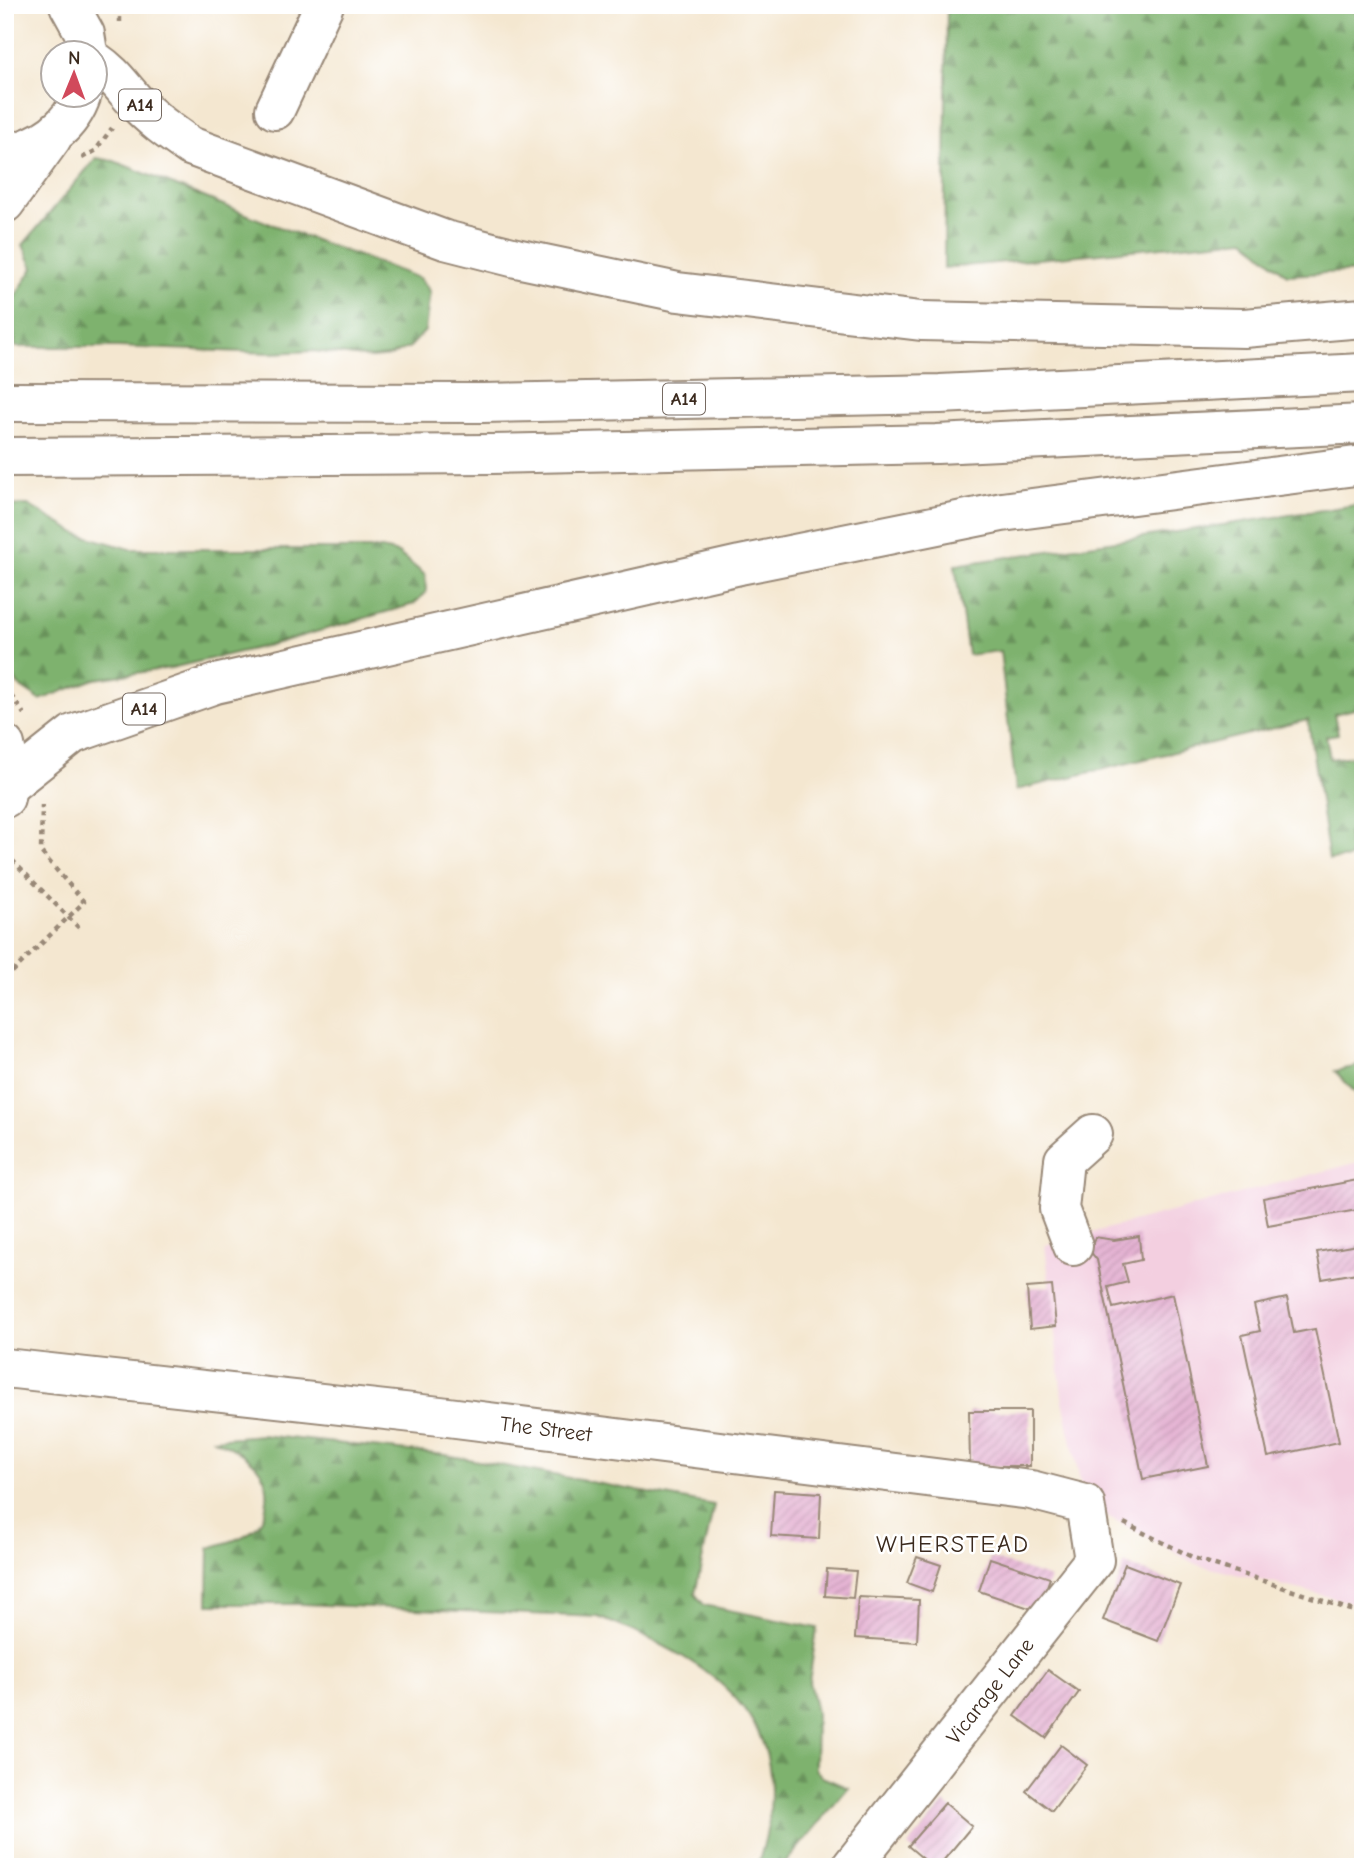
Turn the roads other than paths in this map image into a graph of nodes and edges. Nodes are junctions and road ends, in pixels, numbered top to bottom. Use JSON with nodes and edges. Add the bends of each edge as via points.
{"nodes":[{"id":1,"x":324,"y":5,"type":"edge"},
{"id":2,"x":85,"y":31,"type":"edge"},
{"id":3,"x":74,"y":108,"type":"edge"},
{"id":4,"x":275,"y":110,"type":"dead end"},
{"id":5,"x":56,"y":133,"type":"junction"},
{"id":6,"x":5,"y":155,"type":"edge"},
{"id":7,"x":5,"y":203,"type":"edge"},
{"id":8,"x":1363,"y":318,"type":"edge"},
{"id":9,"x":1363,"y":373,"type":"edge"},
{"id":10,"x":5,"y":402,"type":"edge"},
{"id":11,"x":1363,"y":424,"type":"edge"},
{"id":12,"x":5,"y":457,"type":"edge"},
{"id":13,"x":1363,"y":465,"type":"edge"},
{"id":14,"x":5,"y":745,"type":"edge"},
{"id":15,"x":17,"y":783,"type":"edge"},
{"id":16,"x":1093,"y":1134,"type":"dead end"},
{"id":17,"x":1073,"y":1246,"type":"dead end"},
{"id":18,"x":5,"y":1368,"type":"edge"},
{"id":19,"x":1085,"y":1504,"type":"joint"},
{"id":20,"x":851,"y":1867,"type":"edge"}],
"edges":[{"from":1,"to":4,"type":"main road"},
{"from":2,"to":8,"type":"main road","number":"A14","via":[[133,99],[190,146],[444,240],[516,258],[678,292],[921,321],[1244,328]]},
{"from":3,"to":5,"type":"main road"},
{"from":5,"to":6,"type":"main road","via":[[28,150]]},
{"from":5,"to":7,"type":"main road"},
{"from":9,"to":10,"type":"main road","number":"A14","via":[[940,394],[483,403]]},
{"from":11,"to":12,"type":"main road","via":[[867,446]]},
{"from":13,"to":15,"type":"main road","number":"A14","via":[[1002,512],[727,568],[215,684],[73,734]]},
{"from":14,"to":15,"type":"main road"},
{"from":16,"to":17,"type":"main road","via":[[1064,1160],[1059,1209]]},
{"from":18,"to":19,"type":"main road","name":"The Street","via":[[440,1416],[1031,1490]]},
{"from":19,"to":20,"type":"main road","name":"Vicarage Lane","via":[[1094,1560]]}]}
